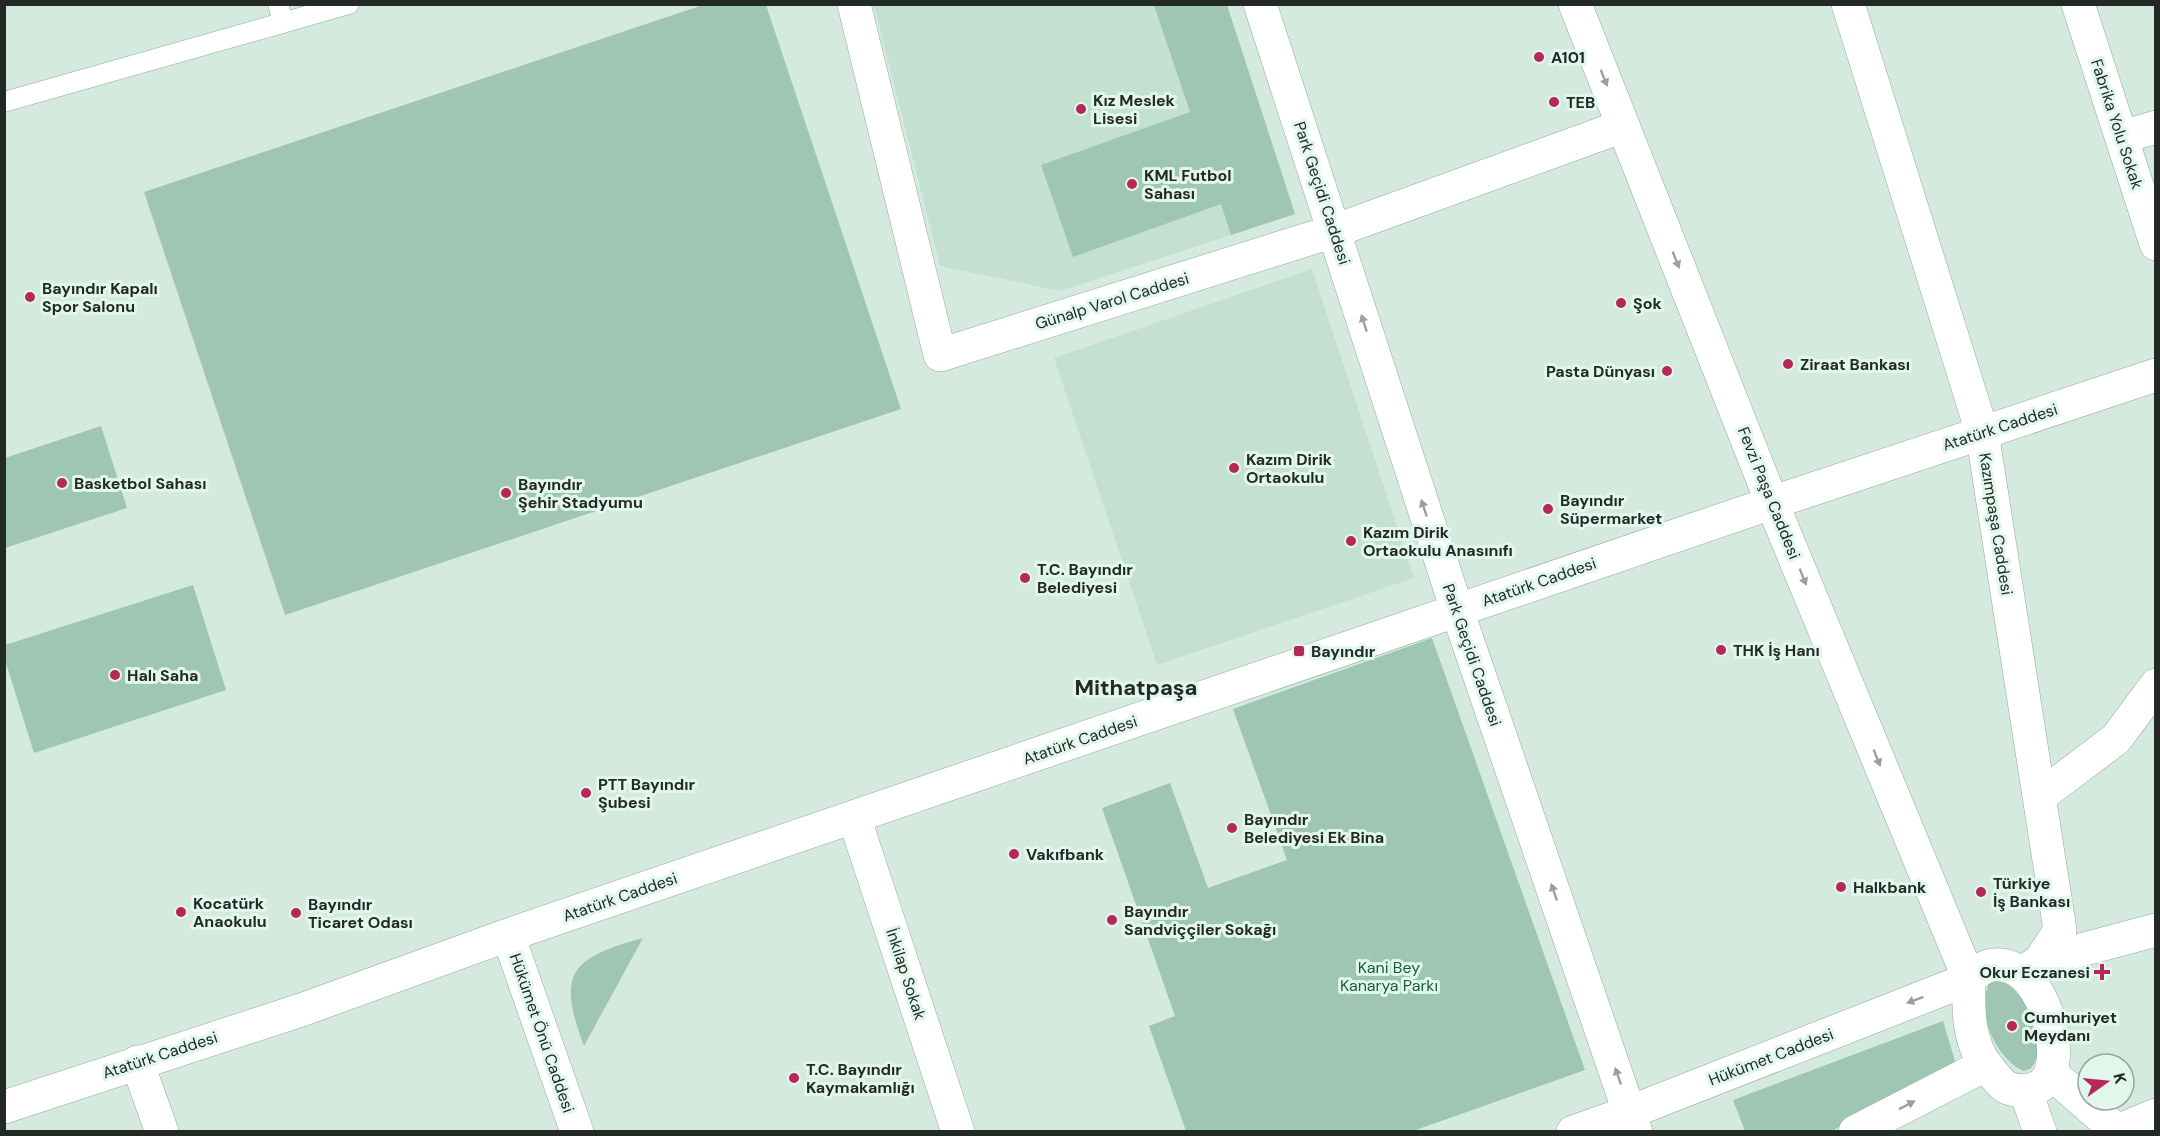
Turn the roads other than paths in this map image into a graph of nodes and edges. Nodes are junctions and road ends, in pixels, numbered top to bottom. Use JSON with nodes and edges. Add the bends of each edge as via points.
{"nodes":[{"id":1,"x":349,"y":4,"type":"edge"},
{"id":2,"x":854,"y":4,"type":"edge"},
{"id":3,"x":1260,"y":4,"type":"edge"},
{"id":4,"x":1575,"y":4,"type":"edge"},
{"id":5,"x":1848,"y":4,"type":"edge"},
{"id":6,"x":2079,"y":4,"type":"edge"},
{"id":7,"x":281,"y":14,"type":"edge"},
{"id":8,"x":4,"y":102,"type":"edge"},
{"id":9,"x":1623,"y":126,"type":"junction"},
{"id":10,"x":2156,"y":127,"type":"edge"},
{"id":11,"x":2122,"y":138,"type":"junction"},
{"id":12,"x":1334,"y":231,"type":"junction"},
{"id":13,"x":2156,"y":244,"type":"edge"},
{"id":14,"x":2156,"y":375,"type":"edge"},
{"id":15,"x":1982,"y":432,"type":"junction"},
{"id":16,"x":1772,"y":503,"type":"junction"},
{"id":17,"x":1457,"y":610,"type":"junction"},
{"id":18,"x":2156,"y":685,"type":"edge"},
{"id":19,"x":2039,"y":796,"type":"junction"},
{"id":20,"x":854,"y":817,"type":"junction"},
{"id":21,"x":2156,"y":930,"type":"edge"},
{"id":22,"x":508,"y":935,"type":"junction"},
{"id":23,"x":2031,"y":967,"type":"junction"},
{"id":24,"x":1969,"y":979,"type":"junction"},
{"id":25,"x":137,"y":1062,"type":"junction"},
{"id":26,"x":1985,"y":1065,"type":"junction"},
{"id":27,"x":2039,"y":1082,"type":"junction"},
{"id":28,"x":8,"y":1096,"type":"edge"},
{"id":29,"x":2156,"y":1115,"type":"edge"},
{"id":30,"x":1633,"y":1122,"type":"edge"},
{"id":31,"x":162,"y":1131,"type":"edge"},
{"id":32,"x":577,"y":1131,"type":"edge"},
{"id":33,"x":958,"y":1131,"type":"edge"},
{"id":34,"x":1573,"y":1131,"type":"edge"},
{"id":35,"x":1855,"y":1131,"type":"edge"},
{"id":36,"x":2040,"y":1131,"type":"edge"}],
"edges":[{"from":1,"to":7,"type":"lane"},
{"from":2,"to":12,"type":"street","name":"Günalp Varol Caddesi","via":[[940,355]]},
{"from":3,"to":12,"type":"street","name":"Park Geçidi Caddesi"},
{"from":4,"to":9,"type":"street","name":"Fevzi Paşa Caddesi","one_way":true},
{"from":5,"to":15,"type":"street","name":"Kazımpaşa Caddesi"},
{"from":6,"to":11,"type":"street","name":"Fabrika Yolu Sokak"},
{"from":7,"to":8,"type":"lane"},
{"from":9,"to":12,"type":"street","name":"Günalp Varol Caddesi"},
{"from":9,"to":16,"type":"street","name":"Fevzi Paşa Caddesi","one_way":true},
{"from":10,"to":11,"type":"street"},
{"from":11,"to":13,"type":"street","name":"Fabrika Yolu Sokak"},
{"from":17,"to":12,"type":"street","name":"Park Geçidi Caddesi","one_way":true},
{"from":14,"to":15,"type":"street","name":"Atatürk Caddesi"},
{"from":15,"to":16,"type":"street","name":"Atatürk Caddesi"},
{"from":15,"to":19,"type":"street","name":"Kazımpaşa Caddesi"},
{"from":16,"to":17,"type":"street","name":"Atatürk Caddesi"},
{"from":16,"to":24,"type":"street","name":"Fevzi Paşa Caddesi","one_way":true},
{"from":17,"to":20,"type":"street","name":"Atatürk Caddesi"},
{"from":30,"to":17,"type":"street","name":"Park Geçidi Caddesi","one_way":true},
{"from":18,"to":19,"type":"street","via":[[2116,739]]},
{"from":19,"to":23,"type":"street","name":"Kazımpaşa Caddesi","via":[[2060,930]]},
{"from":20,"to":22,"type":"street","name":"Atatürk Caddesi"},
{"from":20,"to":33,"type":"street","name":"İnkilap Sokak"},
{"from":21,"to":23,"type":"street"},
{"from":22,"to":25,"type":"street","name":"Atatürk Caddesi","via":[[301,1010]]},
{"from":22,"to":32,"type":"street","name":"Hükümet Önü Caddesi"},
{"from":23,"to":24,"type":"street","name":"Hükümet Caddesi","via":[[1986,966]]},
{"from":23,"to":27,"type":"street","via":[[2053,1036]]},
{"from":24,"to":26,"type":"street","via":[[1969,1019]]},
{"from":24,"to":30,"type":"street","name":"Hükümet Caddesi","one_way":true},
{"from":25,"to":28,"type":"street","name":"Atatürk Caddesi"},
{"from":25,"to":31,"type":"street"},
{"from":26,"to":27,"type":"street","via":[[2006,1087]]},
{"from":35,"to":26,"type":"street","one_way":true},
{"from":27,"to":29,"type":"street","via":[[2117,1131]]},
{"from":27,"to":36,"type":"street"},
{"from":30,"to":34,"type":"street","name":"Hükümet Caddesi"}]}
